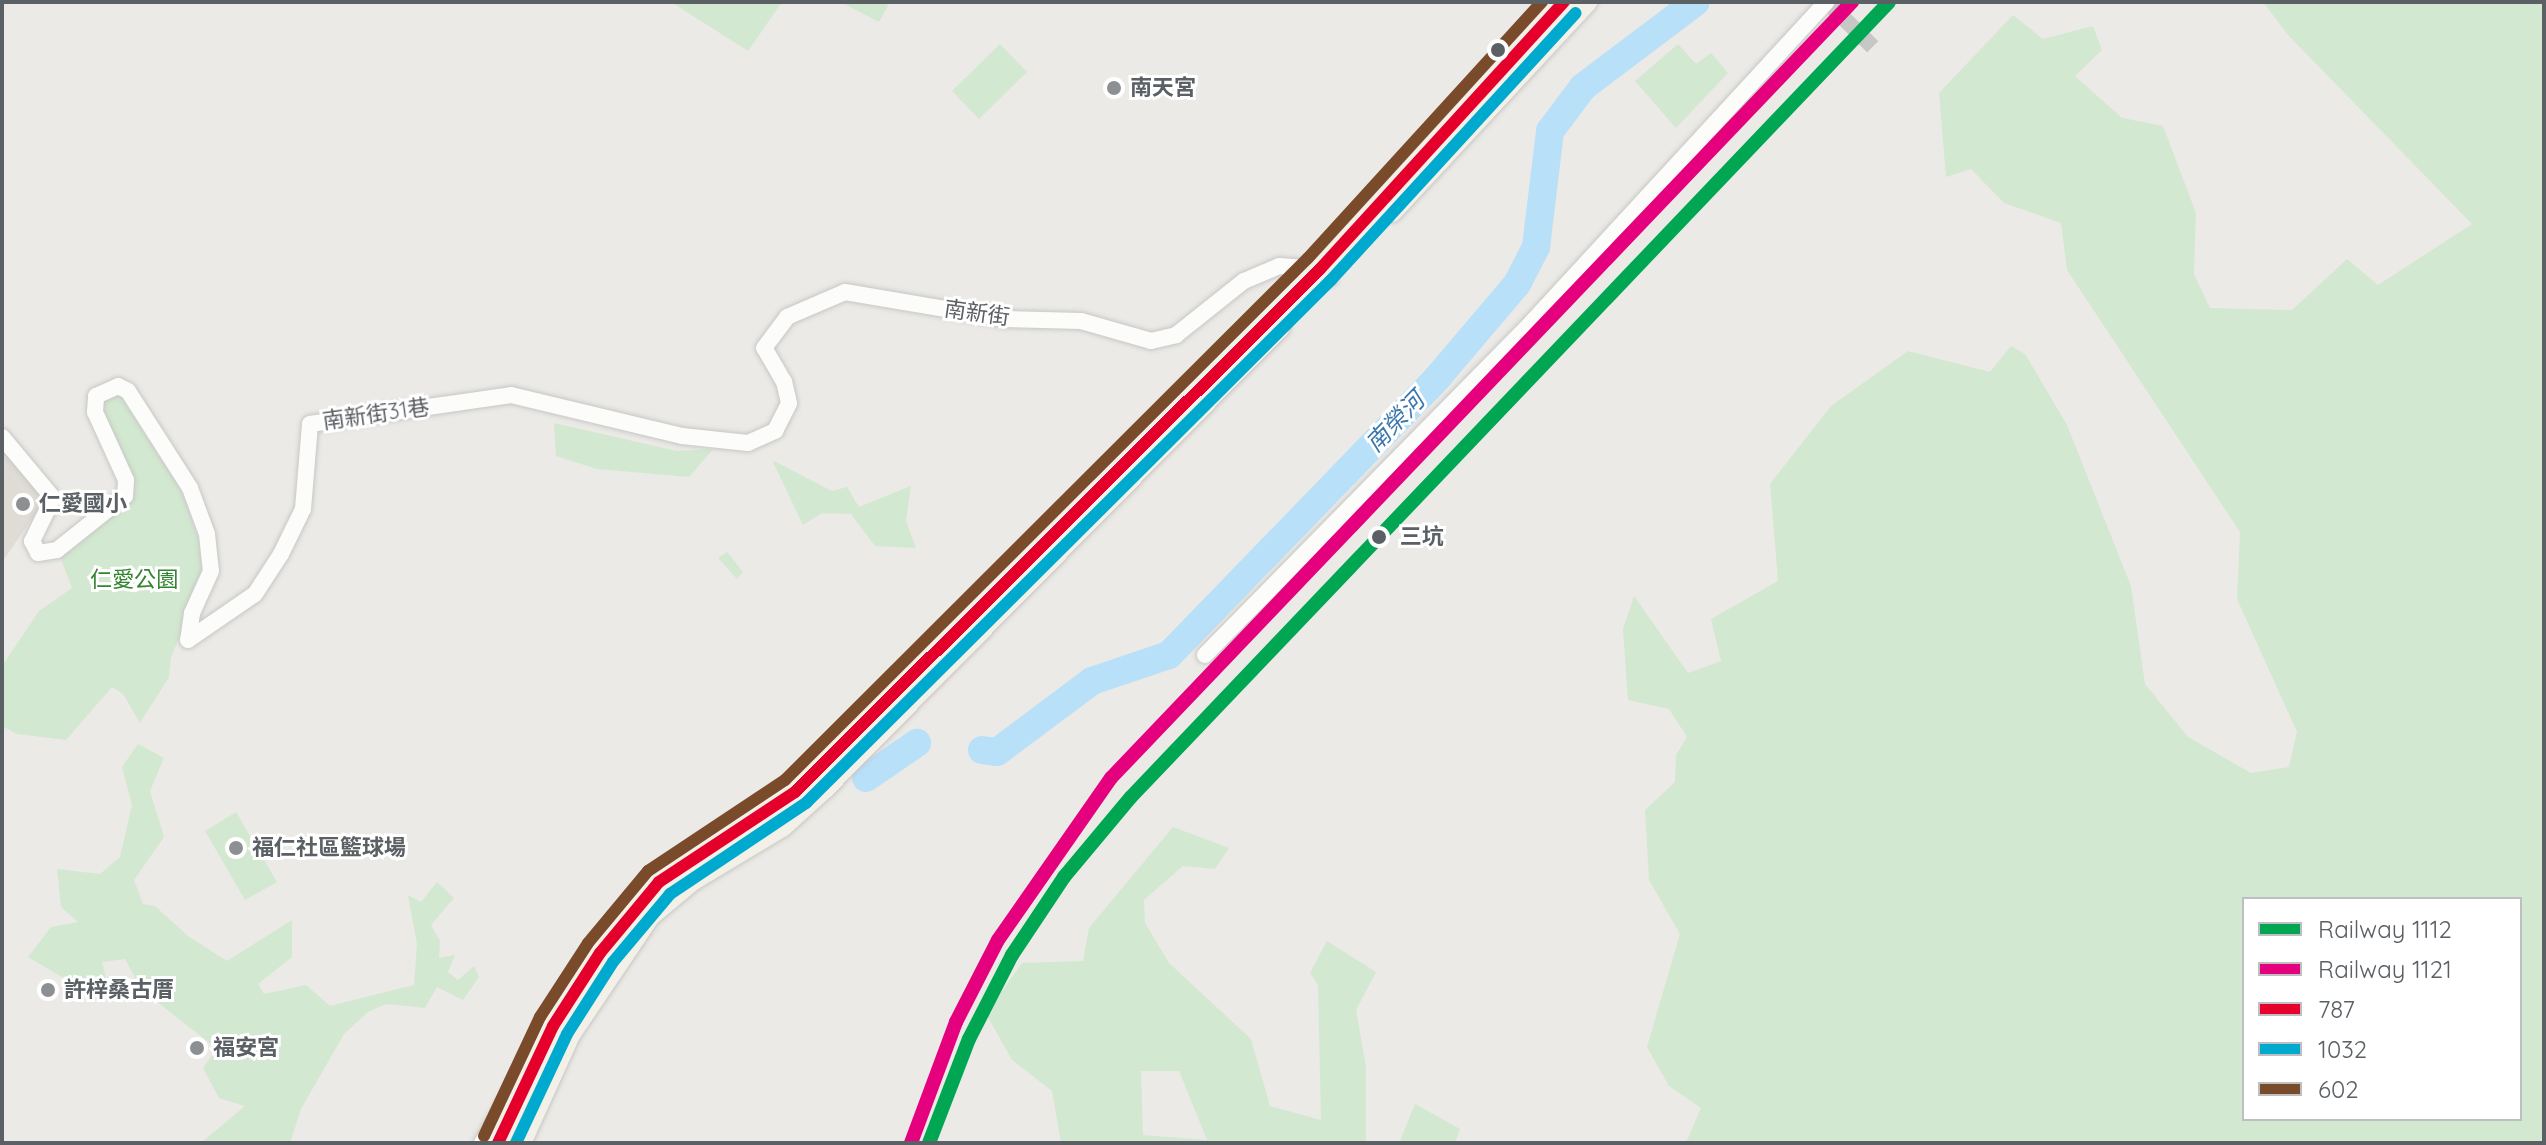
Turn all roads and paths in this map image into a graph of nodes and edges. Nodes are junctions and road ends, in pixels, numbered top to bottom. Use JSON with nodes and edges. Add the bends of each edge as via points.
{"nodes":[{"id":1,"x":1564,"y":2,"type":"edge"},
{"id":2,"x":1587,"y":2,"type":"edge"},
{"id":3,"x":1826,"y":2,"type":"edge"},
{"id":4,"x":1324,"y":273,"type":"junction"},
{"id":5,"x":2,"y":437,"type":"edge"},
{"id":6,"x":724,"y":443,"type":"joint"},
{"id":7,"x":1205,"y":655,"type":"dead end"},
{"id":8,"x":539,"y":1051,"type":"junction"},
{"id":9,"x":482,"y":1143,"type":"edge"},
{"id":10,"x":498,"y":1143,"type":"edge"},
{"id":11,"x":521,"y":1143,"type":"edge"}],
"edges":[{"from":1,"to":4,"type":"main road"},
{"from":2,"to":4,"type":"main road","via":[[1511,90]]},
{"from":3,"to":7,"type":"street","via":[[1532,322]]},
{"from":4,"to":6,"type":"street","name":"南新街","via":[[1279,266],[1244,281],[1176,335],[1151,341],[1081,321],[1004,319],[845,292],[787,317],[764,348],[784,382],[789,403],[775,431],[748,443]]},
{"from":4,"to":8,"type":"main road","via":[[795,792],[659,882],[600,953]]},
{"from":4,"to":11,"type":"main road","via":[[825,788],[782,827],[692,881],[650,916],[570,1035]]},
{"from":5,"to":6,"type":"street","name":"南新街31巷","via":[[53,498],[32,541],[38,553],[57,550],[125,496],[126,480],[95,412],[96,396],[118,386],[128,391],[190,488],[207,534],[211,571],[192,613],[188,640],[255,594],[281,554],[303,509],[310,424],[511,395]]},
{"from":8,"to":9,"type":"street"},
{"from":8,"to":10,"type":"main road"}]}
